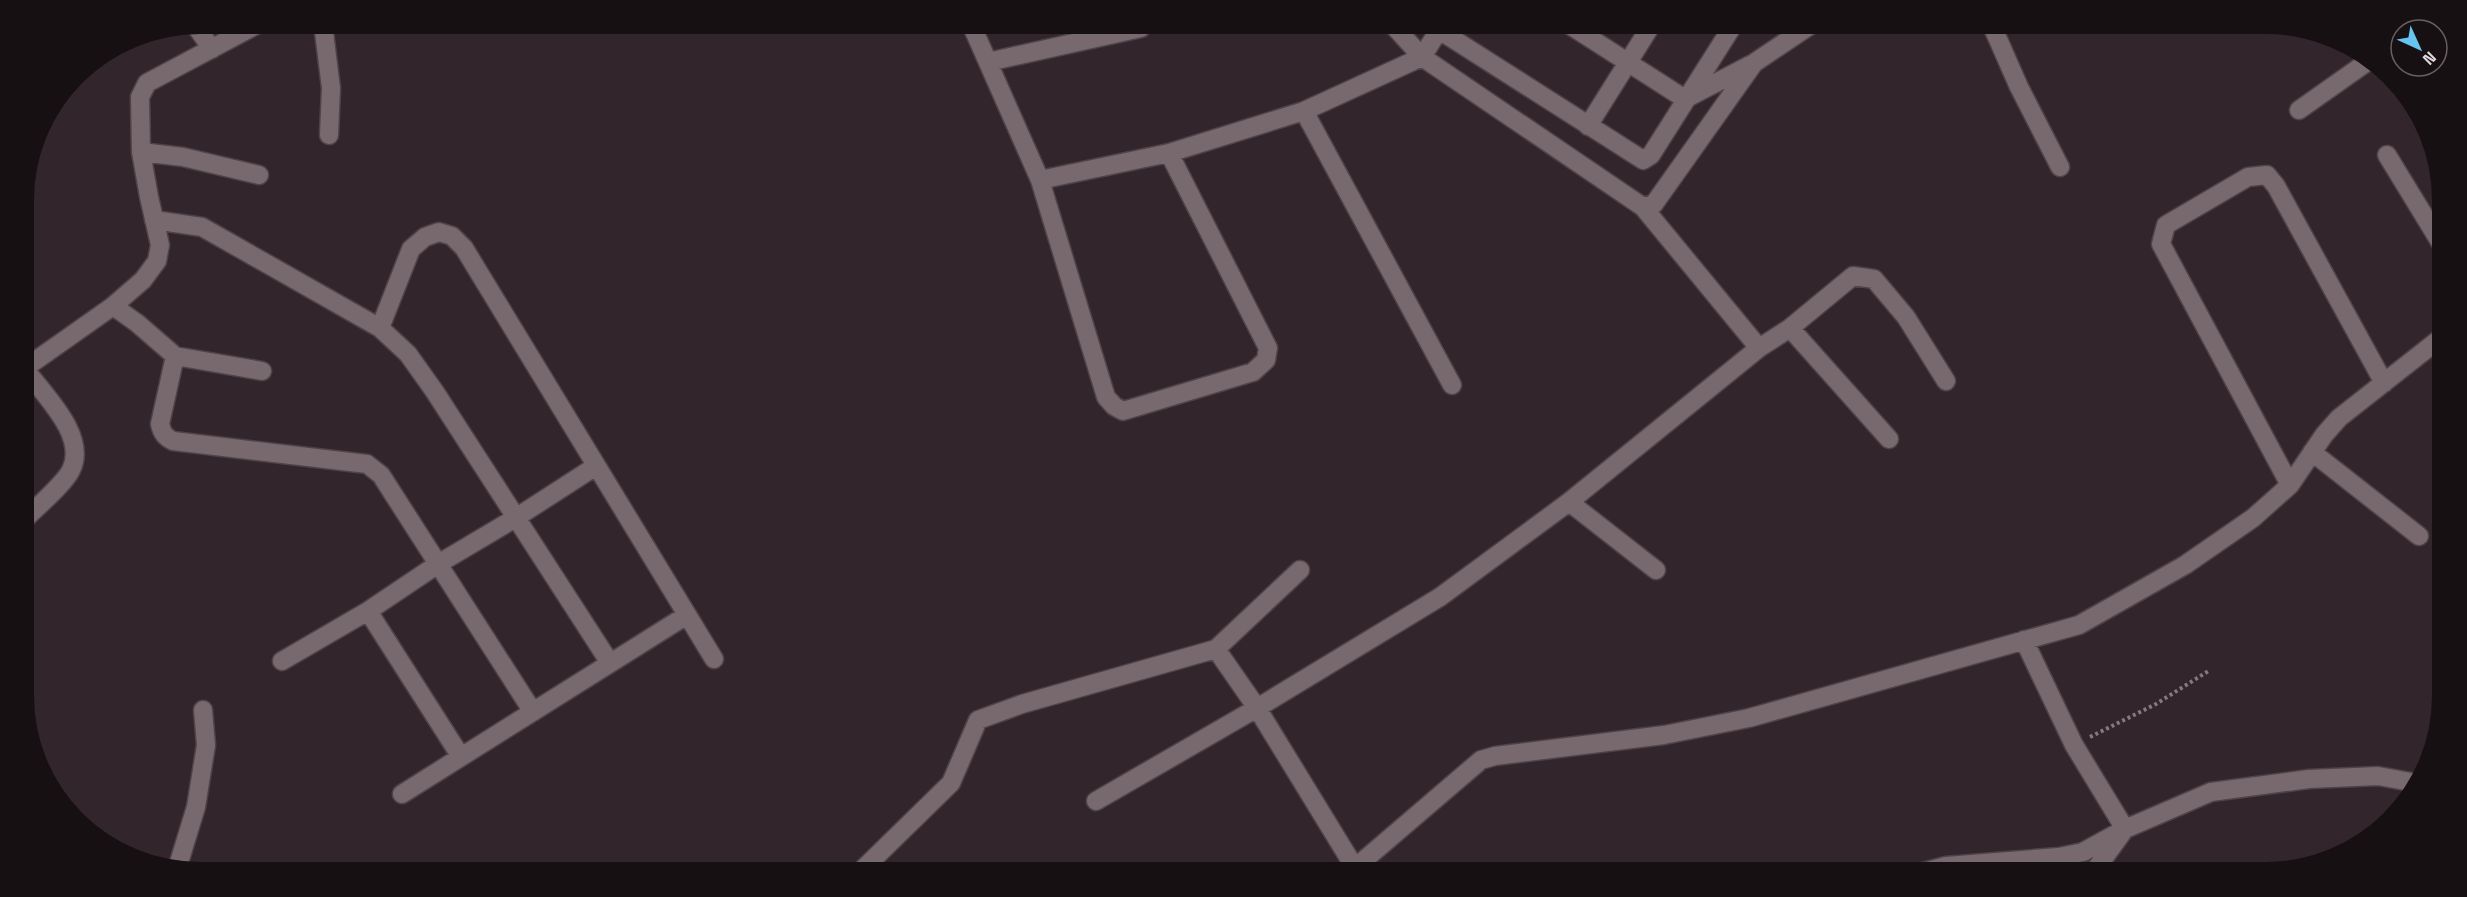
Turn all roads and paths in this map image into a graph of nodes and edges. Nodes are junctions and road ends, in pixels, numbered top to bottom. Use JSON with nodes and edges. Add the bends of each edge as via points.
{"nodes":[{"id":1,"x":201,"y":34,"type":"edge"},
{"id":2,"x":240,"y":34,"type":"edge"},
{"id":3,"x":324,"y":34,"type":"edge"},
{"id":4,"x":975,"y":34,"type":"edge"},
{"id":5,"x":1114,"y":34,"type":"edge"},
{"id":6,"x":1401,"y":34,"type":"edge"},
{"id":7,"x":1434,"y":34,"type":"edge"},
{"id":8,"x":1450,"y":34,"type":"edge"},
{"id":9,"x":1584,"y":34,"type":"edge"},
{"id":10,"x":1646,"y":34,"type":"edge"},
{"id":11,"x":1727,"y":34,"type":"edge"},
{"id":12,"x":1797,"y":34,"type":"edge"},
{"id":13,"x":1996,"y":34,"type":"edge"},
{"id":14,"x":212,"y":49,"type":"junction"},
{"id":15,"x":1422,"y":57,"type":"junction"},
{"id":16,"x":988,"y":62,"type":"junction"},
{"id":17,"x":1628,"y":62,"type":"junction"},
{"id":18,"x":1754,"y":63,"type":"junction"},
{"id":19,"x":2363,"y":65,"type":"edge"},
{"id":20,"x":1685,"y":99,"type":"junction"},
{"id":21,"x":2299,"y":110,"type":"dead end"},
{"id":22,"x":1304,"y":111,"type":"junction"},
{"id":23,"x":1588,"y":126,"type":"junction"},
{"id":24,"x":329,"y":135,"type":"dead end"},
{"id":25,"x":141,"y":152,"type":"junction"},
{"id":26,"x":1169,"y":153,"type":"junction"},
{"id":27,"x":2387,"y":155,"type":"dead end"},
{"id":28,"x":2060,"y":167,"type":"dead end"},
{"id":29,"x":259,"y":175,"type":"dead end"},
{"id":30,"x":1040,"y":180,"type":"junction"},
{"id":31,"x":1643,"y":207,"type":"junction"},
{"id":32,"x":154,"y":220,"type":"junction"},
{"id":33,"x":2432,"y":229,"type":"edge"},
{"id":34,"x":113,"y":306,"type":"junction"},
{"id":35,"x":380,"y":328,"type":"junction"},
{"id":36,"x":1790,"y":328,"type":"junction"},
{"id":37,"x":2432,"y":345,"type":"edge"},
{"id":38,"x":1759,"y":348,"type":"junction"},
{"id":39,"x":175,"y":356,"type":"junction"},
{"id":40,"x":35,"y":362,"type":"edge"},
{"id":41,"x":262,"y":370,"type":"dead end"},
{"id":42,"x":1946,"y":381,"type":"dead end"},
{"id":43,"x":35,"y":382,"type":"edge"},
{"id":44,"x":2384,"y":383,"type":"junction"},
{"id":45,"x":1452,"y":385,"type":"dead end"},
{"id":46,"x":1889,"y":439,"type":"dead end"},
{"id":47,"x":2312,"y":452,"type":"junction"},
{"id":48,"x":596,"y":466,"type":"junction"},
{"id":49,"x":2290,"y":485,"type":"junction"},
{"id":50,"x":1569,"y":502,"type":"junction"},
{"id":51,"x":34,"y":509,"type":"edge"},
{"id":52,"x":516,"y":517,"type":"junction"},
{"id":53,"x":2419,"y":536,"type":"dead end"},
{"id":54,"x":438,"y":564,"type":"junction"},
{"id":55,"x":1300,"y":570,"type":"dead end"},
{"id":56,"x":1656,"y":570,"type":"dead end"},
{"id":57,"x":368,"y":611,"type":"junction"},
{"id":58,"x":687,"y":615,"type":"junction"},
{"id":59,"x":2024,"y":640,"type":"junction"},
{"id":60,"x":1216,"y":649,"type":"junction"},
{"id":61,"x":714,"y":659,"type":"dead end"},
{"id":62,"x":282,"y":662,"type":"dead end"},
{"id":63,"x":610,"y":663,"type":"junction"},
{"id":64,"x":2210,"y":670,"type":"dead end"},
{"id":65,"x":1257,"y":708,"type":"junction"},
{"id":66,"x":203,"y":710,"type":"dead end"},
{"id":67,"x":533,"y":712,"type":"junction"},
{"id":68,"x":2074,"y":745,"type":"junction"},
{"id":69,"x":461,"y":757,"type":"junction"},
{"id":70,"x":2409,"y":782,"type":"edge"},
{"id":71,"x":402,"y":794,"type":"dead end"},
{"id":72,"x":1096,"y":801,"type":"dead end"},
{"id":73,"x":2125,"y":829,"type":"junction"},
{"id":74,"x":179,"y":861,"type":"edge"},
{"id":75,"x":870,"y":862,"type":"edge"},
{"id":76,"x":1347,"y":862,"type":"edge"},
{"id":77,"x":1362,"y":862,"type":"edge"},
{"id":78,"x":1996,"y":862,"type":"edge"},
{"id":79,"x":2101,"y":862,"type":"edge"}],
"edges":[{"from":1,"to":14,"type":"street"},
{"from":2,"to":14,"type":"street"},
{"from":3,"to":24,"type":"street","via":[[331,88]]},
{"from":4,"to":16,"type":"street"},
{"from":5,"to":16,"type":"street"},
{"from":6,"to":15,"type":"street"},
{"from":7,"to":15,"type":"street"},
{"from":8,"to":23,"type":"street"},
{"from":9,"to":17,"type":"street"},
{"from":10,"to":17,"type":"street"},
{"from":11,"to":20,"type":"street"},
{"from":12,"to":18,"type":"street"},
{"from":13,"to":28,"type":"street"},
{"from":14,"to":25,"type":"street","via":[[147,83],[140,98]]},
{"from":15,"to":22,"type":"street"},
{"from":15,"to":31,"type":"street"},
{"from":16,"to":30,"type":"street"},
{"from":17,"to":20,"type":"street"},
{"from":17,"to":23,"type":"street"},
{"from":18,"to":20,"type":"street"},
{"from":18,"to":31,"type":"street","via":[[1654,204]]},
{"from":19,"to":21,"type":"street"},
{"from":20,"to":23,"type":"street","via":[[1651,155],[1643,160]]},
{"from":22,"to":26,"type":"street"},
{"from":22,"to":45,"type":"street"},
{"from":25,"to":29,"type":"street","via":[[183,157]]},
{"from":25,"to":32,"type":"street"},
{"from":26,"to":30,"type":"street"},
{"from":26,"to":30,"type":"street","via":[[1268,348],[1266,360],[1253,372],[1123,411],[1106,397]]},
{"from":27,"to":33,"type":"street"},
{"from":31,"to":38,"type":"street"},
{"from":32,"to":34,"type":"street","via":[[160,245],[157,261],[143,280]]},
{"from":32,"to":35,"type":"street","via":[[202,227]]},
{"from":34,"to":39,"type":"street"},
{"from":34,"to":40,"type":"street"},
{"from":35,"to":48,"type":"street","via":[[411,249],[439,232],[452,236],[464,248]]},
{"from":35,"to":52,"type":"street","via":[[408,354]]},
{"from":36,"to":38,"type":"street"},
{"from":36,"to":42,"type":"street","via":[[1852,276],[1874,279],[1906,317]]},
{"from":36,"to":46,"type":"street"},
{"from":37,"to":44,"type":"street"},
{"from":38,"to":50,"type":"street"},
{"from":39,"to":41,"type":"street"},
{"from":39,"to":54,"type":"street","via":[[160,424],[166,437],[173,441],[367,464],[381,475]]},
{"from":43,"to":51,"type":"street","via":[[72,433],[76,454],[71,472]]},
{"from":44,"to":47,"type":"street","via":[[2339,418]]},
{"from":44,"to":49,"type":"street","via":[[2267,176],[2248,177],[2166,225],[2161,244]]},
{"from":47,"to":49,"type":"street"},
{"from":47,"to":53,"type":"street"},
{"from":48,"to":52,"type":"street"},
{"from":48,"to":58,"type":"street"},
{"from":49,"to":59,"type":"street","via":[[2253,518],[2185,565],[2079,625]]},
{"from":50,"to":56,"type":"street"},
{"from":50,"to":65,"type":"street","via":[[1440,597]]},
{"from":52,"to":54,"type":"street"},
{"from":52,"to":63,"type":"street"},
{"from":54,"to":57,"type":"street"},
{"from":54,"to":67,"type":"street"},
{"from":55,"to":60,"type":"street"},
{"from":57,"to":62,"type":"street"},
{"from":57,"to":69,"type":"street"},
{"from":58,"to":61,"type":"street"},
{"from":58,"to":63,"type":"street"},
{"from":59,"to":68,"type":"street"},
{"from":59,"to":77,"type":"street","via":[[1749,718],[1664,735],[1481,760]]},
{"from":60,"to":65,"type":"street"},
{"from":60,"to":75,"type":"street","via":[[978,720],[951,783]]},
{"from":63,"to":67,"type":"street"},
{"from":64,"to":68,"type":"path","via":[[2156,704]]},
{"from":65,"to":72,"type":"street"},
{"from":65,"to":76,"type":"street"},
{"from":66,"to":74,"type":"street","via":[[206,745],[198,796]]},
{"from":67,"to":69,"type":"street"},
{"from":68,"to":73,"type":"street"},
{"from":69,"to":71,"type":"street"},
{"from":70,"to":73,"type":"street","via":[[2378,776],[2309,778],[2211,792]]},
{"from":73,"to":78,"type":"street","via":[[2083,852]]},
{"from":73,"to":79,"type":"street"}]}
